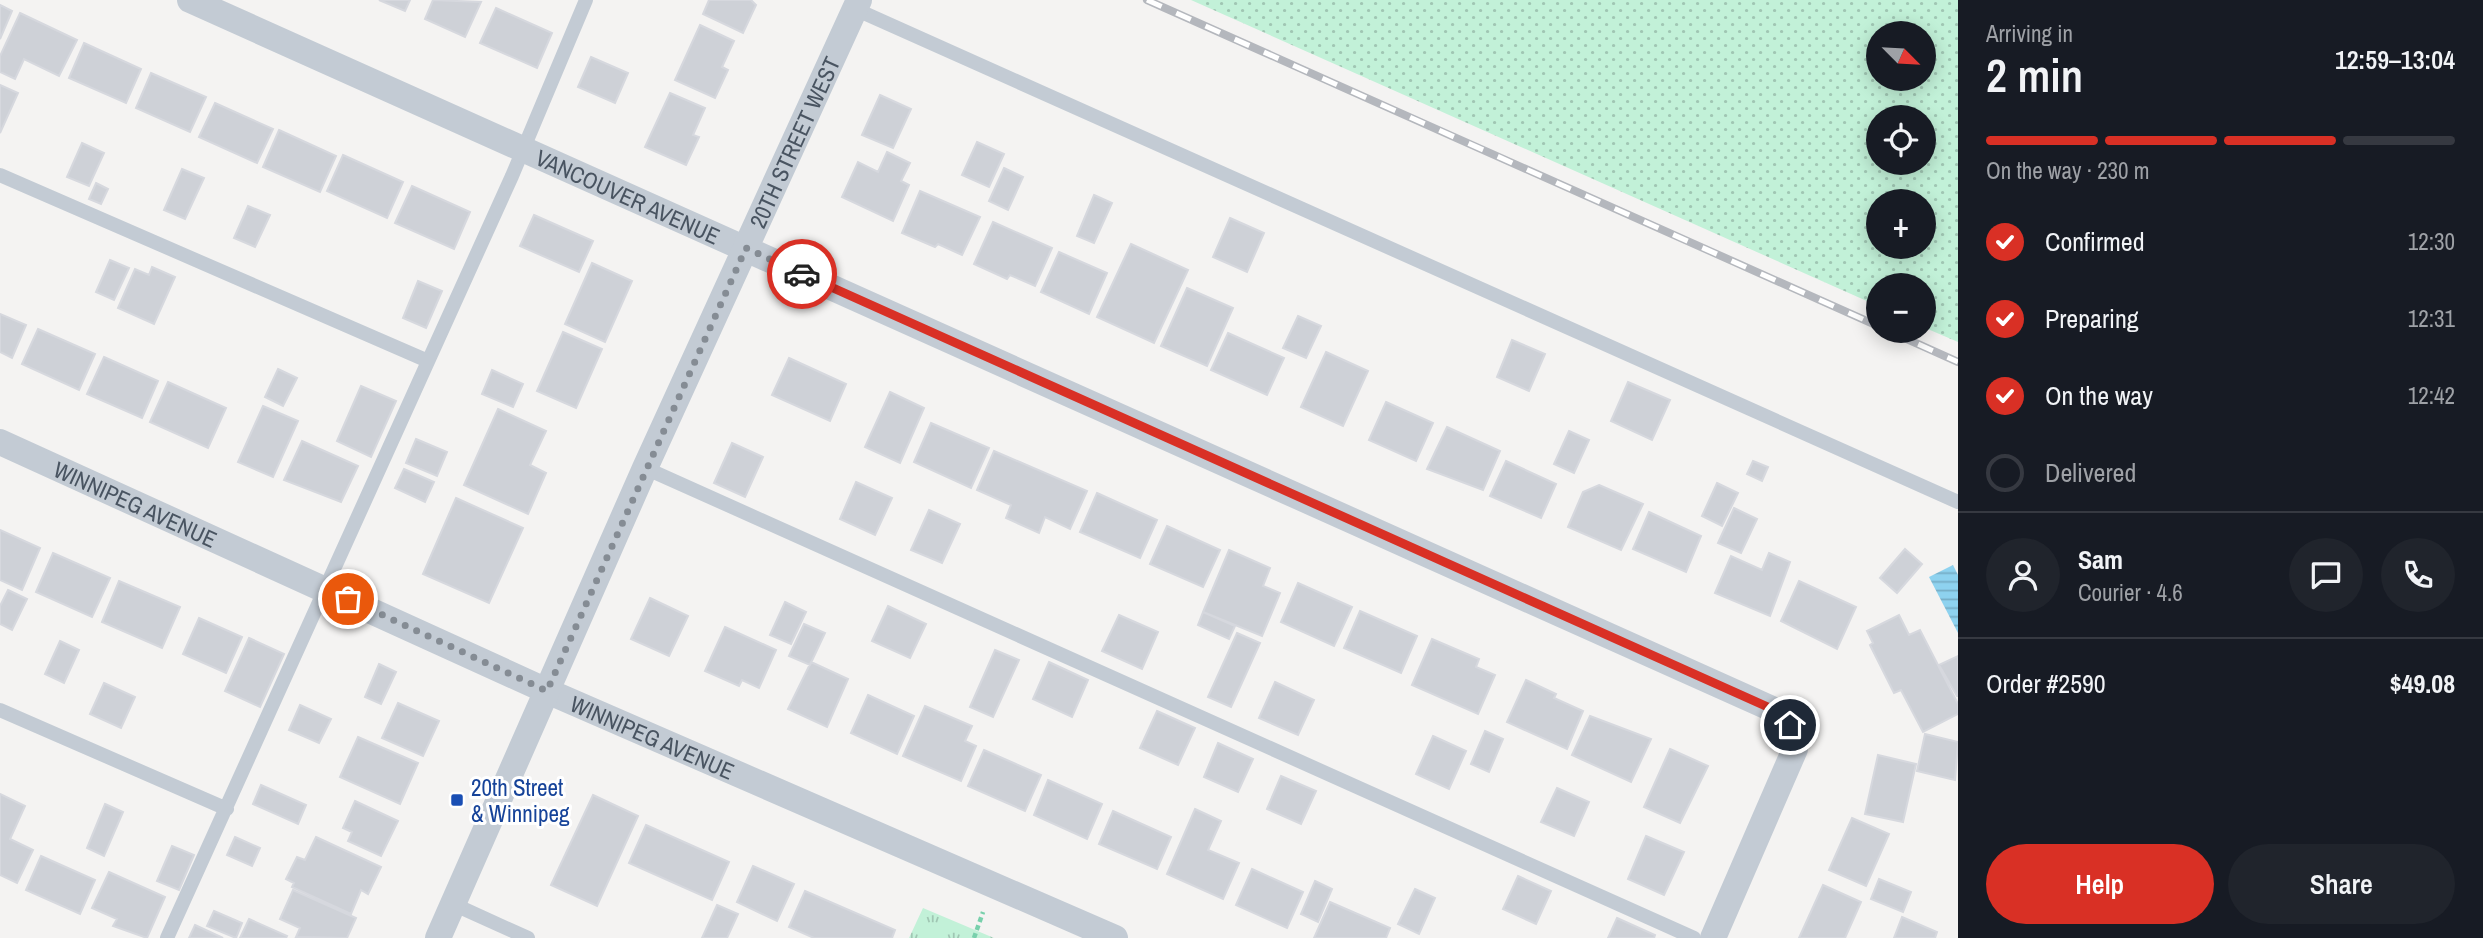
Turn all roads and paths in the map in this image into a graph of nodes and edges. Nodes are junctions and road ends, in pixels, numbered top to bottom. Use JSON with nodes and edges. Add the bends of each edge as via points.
{"nodes":[{"id":1,"x":190,"y":0,"type":"edge"},
{"id":2,"x":586,"y":0,"type":"edge"},
{"id":3,"x":857,"y":5,"type":"edge"},
{"id":4,"x":523,"y":149,"type":"junction"},
{"id":5,"x":0,"y":175,"type":"edge"},
{"id":6,"x":746,"y":248,"type":"junction"},
{"id":7,"x":428,"y":361,"type":"junction"},
{"id":8,"x":0,"y":442,"type":"edge"},
{"id":9,"x":645,"y":468,"type":"junction"},
{"id":10,"x":1958,"y":502,"type":"edge"},
{"id":11,"x":326,"y":589,"type":"junction"},
{"id":12,"x":547,"y":691,"type":"junction"},
{"id":13,"x":0,"y":710,"type":"edge"},
{"id":14,"x":226,"y":809,"type":"junction"},
{"id":15,"x":453,"y":904,"type":"junction"},
{"id":16,"x":984,"y":912,"type":"dead end"},
{"id":17,"x":167,"y":938,"type":"edge"},
{"id":18,"x":438,"y":938,"type":"edge"},
{"id":19,"x":528,"y":938,"type":"edge"},
{"id":20,"x":974,"y":938,"type":"edge"},
{"id":21,"x":1115,"y":938,"type":"edge"},
{"id":22,"x":1694,"y":938,"type":"edge"},
{"id":23,"x":1713,"y":938,"type":"edge"}],
"edges":[{"from":1,"to":4,"type":"street","name":"VANCOUVER AVENUE"},
{"from":2,"to":4,"type":"lane"},
{"from":3,"to":6,"type":"street","name":"20TH STREET WEST"},
{"from":3,"to":10,"type":"lane"},
{"from":4,"to":6,"type":"street","name":"VANCOUVER AVENUE"},
{"from":4,"to":7,"type":"lane"},
{"from":5,"to":7,"type":"lane"},
{"from":6,"to":9,"type":"street","name":"20TH STREET WEST"},
{"from":6,"to":23,"type":"street","name":"VANCOUVER AVENUE","via":[[1770,708],[1790,725],[1796,749]]},
{"from":7,"to":11,"type":"lane"},
{"from":8,"to":11,"type":"street","name":"WINNIPEG AVENUE"},
{"from":9,"to":12,"type":"street","name":"20TH STREET WEST"},
{"from":9,"to":22,"type":"lane"},
{"from":11,"to":12,"type":"street","name":"WINNIPEG AVENUE"},
{"from":11,"to":14,"type":"lane"},
{"from":12,"to":15,"type":"street","name":"20TH STREET WEST"},
{"from":12,"to":21,"type":"street","name":"WINNIPEG AVENUE"},
{"from":13,"to":14,"type":"lane"},
{"from":14,"to":17,"type":"lane"},
{"from":15,"to":18,"type":"street","name":"20TH STREET WEST"},
{"from":15,"to":19,"type":"lane"},
{"from":16,"to":20,"type":"path"}]}
